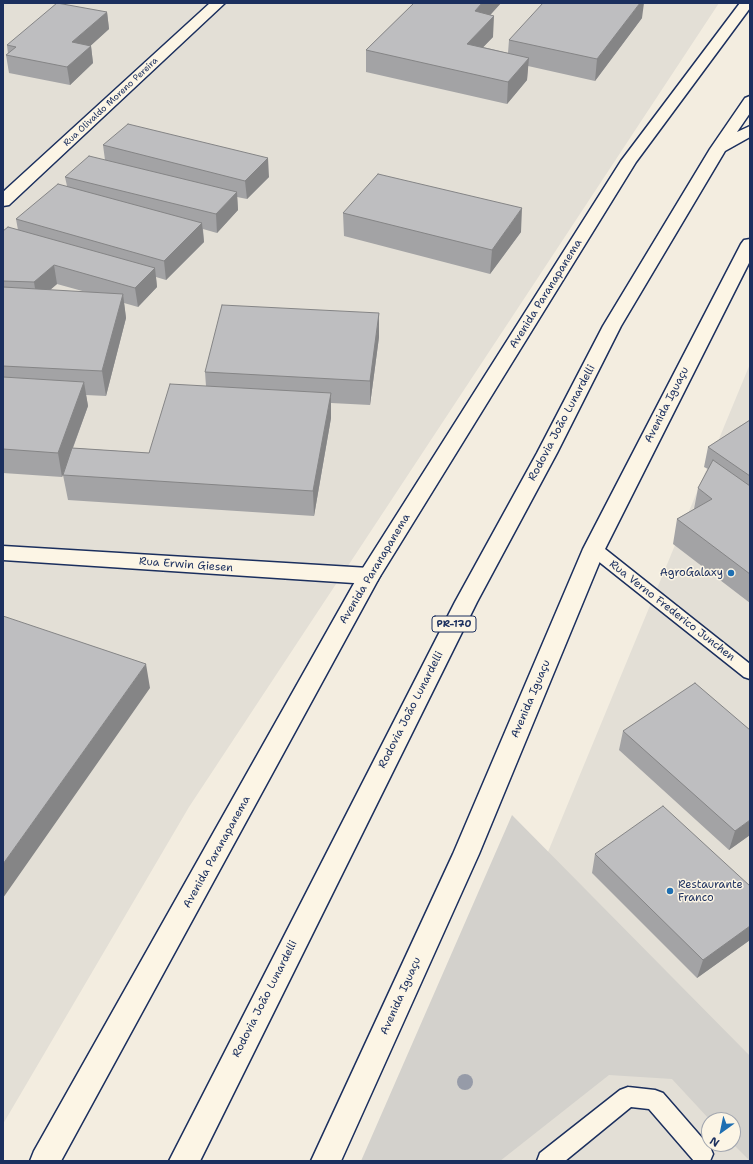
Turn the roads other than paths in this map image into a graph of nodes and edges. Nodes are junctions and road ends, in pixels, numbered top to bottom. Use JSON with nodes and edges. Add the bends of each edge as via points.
{"nodes":[{"id":1,"x":218,"y":3,"type":"edge"},
{"id":2,"x":747,"y":3,"type":"edge"},
{"id":3,"x":750,"y":101,"type":"edge"},
{"id":4,"x":750,"y":131,"type":"edge"},
{"id":5,"x":718,"y":149,"type":"junction"},
{"id":6,"x":3,"y":201,"type":"edge"},
{"id":7,"x":750,"y":244,"type":"edge"},
{"id":8,"x":594,"y":549,"type":"junction"},
{"id":9,"x":3,"y":553,"type":"edge"},
{"id":10,"x":369,"y":576,"type":"junction"},
{"id":11,"x":750,"y":673,"type":"edge"},
{"id":12,"x":701,"y":1159,"type":"edge"},
{"id":13,"x":45,"y":1161,"type":"edge"},
{"id":14,"x":184,"y":1161,"type":"edge"},
{"id":15,"x":326,"y":1161,"type":"edge"},
{"id":16,"x":548,"y":1161,"type":"edge"}],
"edges":[{"from":1,"to":6,"type":"main road","name":"Rua Olivaldo Moreno Pereira"},
{"from":2,"to":10,"type":"main road","name":"Avenida Paranapanema","via":[[629,161]]},
{"from":3,"to":5,"type":"main road","name":"Rodovia João Lunardelli","number":"PR-170"},
{"from":4,"to":5,"type":"main road"},
{"from":5,"to":14,"type":"main road","name":"Rodovia João Lunardelli","number":"PR-170","via":[[612,326],[466,602]]},
{"from":7,"to":8,"type":"main road","name":"Avenida Iguaçu"},
{"from":8,"to":11,"type":"lane","name":"Rua Verno Frederico Junchen"},
{"from":8,"to":15,"type":"main road","name":"Avenida Iguaçu","via":[[466,854]]},
{"from":9,"to":10,"type":"main road","name":"Rua Erwin Giesen"},
{"from":10,"to":13,"type":"main road","name":"Avenida Paranapanema"},
{"from":12,"to":16,"type":"lane","via":[[655,1100],[628,1097]]}]}
